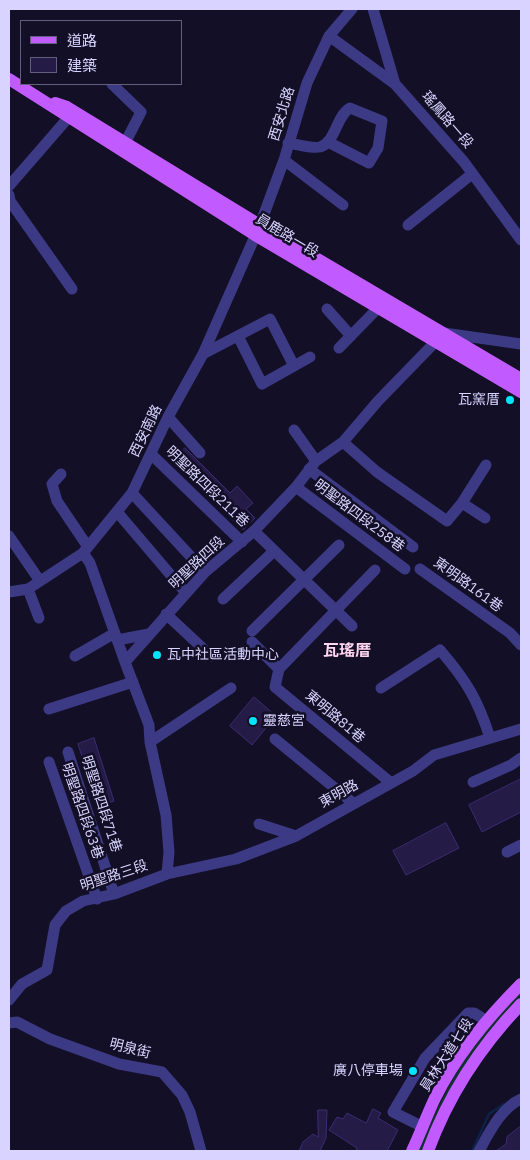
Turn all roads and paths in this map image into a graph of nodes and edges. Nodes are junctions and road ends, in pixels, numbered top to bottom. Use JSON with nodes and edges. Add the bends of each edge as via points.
{"nodes":[{"id":1,"x":352,"y":9,"type":"edge"},
{"id":2,"x":373,"y":9,"type":"edge"},
{"id":3,"x":328,"y":36,"type":"junction"},
{"id":4,"x":9,"y":79,"type":"edge"},
{"id":5,"x":396,"y":84,"type":"junction"},
{"id":6,"x":113,"y":85,"type":"edge"},
{"id":7,"x":41,"y":98,"type":"junction"},
{"id":8,"x":68,"y":118,"type":"junction"},
{"id":9,"x":328,"y":142,"type":"junction"},
{"id":10,"x":288,"y":143,"type":"junction"},
{"id":11,"x":123,"y":146,"type":"junction"},
{"id":12,"x":284,"y":160,"type":"junction"},
{"id":13,"x":472,"y":174,"type":"junction"},
{"id":14,"x":9,"y":186,"type":"edge"},
{"id":15,"x":9,"y":195,"type":"edge"},
{"id":16,"x":343,"y":205,"type":"dead end"},
{"id":17,"x":408,"y":225,"type":"dead end"},
{"id":18,"x":258,"y":230,"type":"junction"},
{"id":19,"x":521,"y":240,"type":"edge"},
{"id":20,"x":72,"y":289,"type":"dead end"},
{"id":21,"x":378,"y":308,"type":"junction"},
{"id":22,"x":327,"y":309,"type":"dead end"},
{"id":23,"x":238,"y":336,"type":"junction"},
{"id":24,"x":351,"y":336,"type":"junction"},
{"id":25,"x":440,"y":337,"type":"junction"},
{"id":26,"x":521,"y":344,"type":"edge"},
{"id":27,"x":339,"y":348,"type":"dead end"},
{"id":28,"x":203,"y":354,"type":"junction"},
{"id":29,"x":310,"y":357,"type":"dead end"},
{"id":30,"x":294,"y":366,"type":"junction"},
{"id":31,"x":521,"y":379,"type":"edge"},
{"id":32,"x":521,"y":392,"type":"edge"},
{"id":33,"x":168,"y":417,"type":"junction"},
{"id":34,"x":294,"y":430,"type":"dead end"},
{"id":35,"x":343,"y":442,"type":"junction"},
{"id":36,"x":200,"y":453,"type":"dead end"},
{"id":37,"x":151,"y":454,"type":"junction"},
{"id":38,"x":312,"y":465,"type":"junction"},
{"id":39,"x":486,"y":465,"type":"dead end"},
{"id":40,"x":61,"y":474,"type":"dead end"},
{"id":41,"x":296,"y":487,"type":"junction"},
{"id":42,"x":132,"y":493,"type":"junction"},
{"id":43,"x":462,"y":503,"type":"junction"},
{"id":44,"x":118,"y":513,"type":"junction"},
{"id":45,"x":485,"y":518,"type":"dead end"},
{"id":46,"x":254,"y":531,"type":"junction"},
{"id":47,"x":9,"y":536,"type":"edge"},
{"id":48,"x":242,"y":542,"type":"junction"},
{"id":49,"x":338,"y":545,"type":"dead end"},
{"id":50,"x":413,"y":547,"type":"dead end"},
{"id":51,"x":86,"y":550,"type":"junction"},
{"id":52,"x":273,"y":552,"type":"junction"},
{"id":53,"x":405,"y":569,"type":"dead end"},
{"id":54,"x":420,"y":569,"type":"dead end"},
{"id":55,"x":375,"y":570,"type":"dead end"},
{"id":56,"x":204,"y":572,"type":"junction"},
{"id":57,"x":303,"y":580,"type":"junction"},
{"id":58,"x":40,"y":581,"type":"junction"},
{"id":59,"x":28,"y":589,"type":"junction"},
{"id":60,"x":9,"y":592,"type":"edge"},
{"id":61,"x":186,"y":593,"type":"junction"},
{"id":62,"x":223,"y":599,"type":"dead end"},
{"id":63,"x":336,"y":610,"type":"junction"},
{"id":64,"x":166,"y":614,"type":"junction"},
{"id":65,"x":39,"y":618,"type":"dead end"},
{"id":66,"x":352,"y":626,"type":"dead end"},
{"id":67,"x":148,"y":634,"type":"junction"},
{"id":68,"x":116,"y":637,"type":"junction"},
{"id":69,"x":521,"y":644,"type":"edge"},
{"id":70,"x":75,"y":656,"type":"dead end"},
{"id":71,"x":211,"y":656,"type":"dead end"},
{"id":72,"x":125,"y":662,"type":"junction"},
{"id":73,"x":279,"y":669,"type":"junction"},
{"id":74,"x":133,"y":682,"type":"junction"},
{"id":75,"x":231,"y":688,"type":"dead end"},
{"id":76,"x":381,"y":688,"type":"dead end"},
{"id":77,"x":49,"y":709,"type":"dead end"},
{"id":78,"x":521,"y":729,"type":"edge"},
{"id":79,"x":490,"y":738,"type":"junction"},
{"id":80,"x":275,"y":739,"type":"dead end"},
{"id":81,"x":150,"y":742,"type":"junction"},
{"id":82,"x":68,"y":752,"type":"dead end"},
{"id":83,"x":521,"y":758,"type":"edge"},
{"id":84,"x":49,"y":762,"type":"dead end"},
{"id":85,"x":390,"y":782,"type":"junction"},
{"id":86,"x":473,"y":782,"type":"dead end"},
{"id":87,"x":353,"y":804,"type":"junction"},
{"id":88,"x":259,"y":824,"type":"dead end"},
{"id":89,"x":296,"y":836,"type":"junction"},
{"id":90,"x":521,"y":845,"type":"edge"},
{"id":91,"x":506,"y":852,"type":"dead end"},
{"id":92,"x":167,"y":874,"type":"junction"},
{"id":93,"x":114,"y":894,"type":"junction"},
{"id":94,"x":97,"y":899,"type":"junction"},
{"id":95,"x":521,"y":984,"type":"edge"},
{"id":96,"x":9,"y":1000,"type":"edge"},
{"id":97,"x":521,"y":1004,"type":"edge"},
{"id":98,"x":487,"y":1021,"type":"junction"},
{"id":99,"x":9,"y":1023,"type":"edge"},
{"id":100,"x":521,"y":1098,"type":"edge"},
{"id":101,"x":423,"y":1127,"type":"junction"},
{"id":102,"x":201,"y":1151,"type":"edge"},
{"id":103,"x":412,"y":1151,"type":"edge"},
{"id":104,"x":428,"y":1151,"type":"edge"},
{"id":105,"x":479,"y":1151,"type":"edge"}],
"edges":[{"from":1,"to":3,"type":"street","name":"西安北路"},
{"from":2,"to":5,"type":"street","name":"瑤鳳路一段"},
{"from":3,"to":5,"type":"street"},
{"from":3,"to":10,"type":"street","name":"西安北路","via":[[307,83]]},
{"from":4,"to":7,"type":"main road","name":"員鹿路一段"},
{"from":5,"to":13,"type":"street","name":"瑤鳳路一段"},
{"from":6,"to":11,"type":"street","via":[[141,112]]},
{"from":7,"to":8,"type":"main road","name":"員鹿路一段"},
{"from":7,"to":11,"type":"main road","name":"員鹿路一段","via":[[67,107]]},
{"from":8,"to":11,"type":"main road","name":"員鹿路一段"},
{"from":8,"to":14,"type":"street"},
{"from":9,"to":9,"type":"street","via":[[343,112],[350,108],[382,121],[378,148],[369,163]]},
{"from":9,"to":10,"type":"street","via":[[319,147]]},
{"from":10,"to":12,"type":"street","name":"西安北路"},
{"from":11,"to":18,"type":"main road","name":"員鹿路一段"},
{"from":12,"to":16,"type":"street"},
{"from":12,"to":18,"type":"street","name":"西安北路"},
{"from":13,"to":17,"type":"street"},
{"from":13,"to":19,"type":"street","name":"瑤鳳路一段"},
{"from":15,"to":20,"type":"street"},
{"from":18,"to":21,"type":"main road","name":"員鹿路一段"},
{"from":18,"to":25,"type":"main road","name":"員鹿路一段"},
{"from":18,"to":28,"type":"street","name":"西安南路"},
{"from":21,"to":24,"type":"street"},
{"from":21,"to":25,"type":"main road","name":"員鹿路一段"},
{"from":22,"to":24,"type":"street"},
{"from":23,"to":28,"type":"street"},
{"from":23,"to":30,"type":"street","via":[[270,319]]},
{"from":23,"to":30,"type":"street","via":[[262,384]]},
{"from":24,"to":27,"type":"street"},
{"from":25,"to":26,"type":"street"},
{"from":25,"to":31,"type":"main road","name":"員鹿路一段"},
{"from":25,"to":32,"type":"main road","name":"員鹿路一段"},
{"from":25,"to":35,"type":"street","name":"明聖路四段"},
{"from":28,"to":33,"type":"street","name":"西安南路"},
{"from":29,"to":30,"type":"street"},
{"from":33,"to":36,"type":"street"},
{"from":33,"to":37,"type":"street","name":"西安南路"},
{"from":34,"to":38,"type":"street"},
{"from":35,"to":38,"type":"street","name":"明聖路四段"},
{"from":35,"to":43,"type":"street","via":[[377,472],[447,521]]},
{"from":37,"to":42,"type":"street","name":"西安南路"},
{"from":37,"to":48,"type":"street","name":"明聖路四段211巷"},
{"from":38,"to":41,"type":"street","name":"明聖路四段"},
{"from":38,"to":50,"type":"street"},
{"from":39,"to":43,"type":"street"},
{"from":40,"to":51,"type":"street","via":[[52,484],[56,501]]},
{"from":41,"to":46,"type":"street","name":"明聖路四段"},
{"from":41,"to":53,"type":"street","name":"明聖路四段258巷"},
{"from":42,"to":44,"type":"street","name":"西安南路"},
{"from":42,"to":56,"type":"street"},
{"from":43,"to":45,"type":"street"},
{"from":44,"to":51,"type":"street","name":"西安南路"},
{"from":44,"to":61,"type":"street"},
{"from":46,"to":48,"type":"street","name":"明聖路四段"},
{"from":46,"to":52,"type":"street"},
{"from":47,"to":58,"type":"street"},
{"from":48,"to":56,"type":"street","name":"明聖路四段"},
{"from":49,"to":57,"type":"street"},
{"from":51,"to":58,"type":"street","name":"西安南路"},
{"from":51,"to":68,"type":"street"},
{"from":52,"to":57,"type":"street"},
{"from":52,"to":62,"type":"street"},
{"from":54,"to":69,"type":"street","name":"東明路161巷"},
{"from":55,"to":63,"type":"street"},
{"from":56,"to":61,"type":"street","name":"明聖路四段"},
{"from":57,"to":63,"type":"street"},
{"from":57,"to":73,"type":"street","via":[[252,637]]},
{"from":58,"to":59,"type":"street","name":"西安南路"},
{"from":59,"to":60,"type":"street","name":"西安南路"},
{"from":59,"to":65,"type":"street"},
{"from":61,"to":64,"type":"street","name":"明聖路四段"},
{"from":63,"to":66,"type":"street"},
{"from":63,"to":73,"type":"street"},
{"from":64,"to":67,"type":"street","name":"明聖路四段"},
{"from":64,"to":71,"type":"street"},
{"from":67,"to":68,"type":"street"},
{"from":67,"to":72,"type":"street","name":"明聖路四段"},
{"from":68,"to":70,"type":"street"},
{"from":68,"to":72,"type":"street"},
{"from":72,"to":74,"type":"street"},
{"from":73,"to":85,"type":"street","name":"東明路81巷","via":[[275,686]]},
{"from":74,"to":77,"type":"street"},
{"from":74,"to":81,"type":"street","via":[[149,725]]},
{"from":75,"to":81,"type":"street"},
{"from":76,"to":79,"type":"street","via":[[440,650],[463,677],[481,708]]},
{"from":78,"to":79,"type":"street","name":"東明路"},
{"from":79,"to":85,"type":"street","name":"東明路","via":[[434,755],[414,771]]},
{"from":80,"to":87,"type":"street"},
{"from":81,"to":92,"type":"street","via":[[166,815]]},
{"from":82,"to":93,"type":"street","name":"明聖路四段71巷"},
{"from":83,"to":86,"type":"street"},
{"from":84,"to":94,"type":"street","name":"明聖路四段63巷"},
{"from":85,"to":87,"type":"street","name":"東明路"},
{"from":87,"to":89,"type":"street","name":"東明路"},
{"from":88,"to":89,"type":"street"},
{"from":89,"to":92,"type":"street","name":"東明路","via":[[236,859]]},
{"from":90,"to":91,"type":"street"},
{"from":92,"to":93,"type":"street","name":"明聖路三段"},
{"from":93,"to":94,"type":"street","name":"明聖路三段"},
{"from":94,"to":96,"type":"street","name":"明聖路三段","via":[[83,901],[66,911],[55,925],[47,970],[22,984]]},
{"from":95,"to":98,"type":"main road","name":"員林大道七段"},
{"from":97,"to":104,"type":"main road","name":"員林大道七段","via":[[475,1059],[448,1105]]},
{"from":98,"to":101,"type":"main road","name":"員林大道七段","via":[[436,1097]]},
{"from":98,"to":101,"type":"street","via":[[474,1012],[468,1013],[425,1058],[392,1112]]},
{"from":99,"to":102,"type":"street","name":"明泉街","via":[[17,1022],[50,1039],[119,1064],[162,1072],[182,1095]]},
{"from":100,"to":105,"type":"street","via":[[492,1127]]},
{"from":101,"to":103,"type":"main road","name":"員林大道七段"}]}
